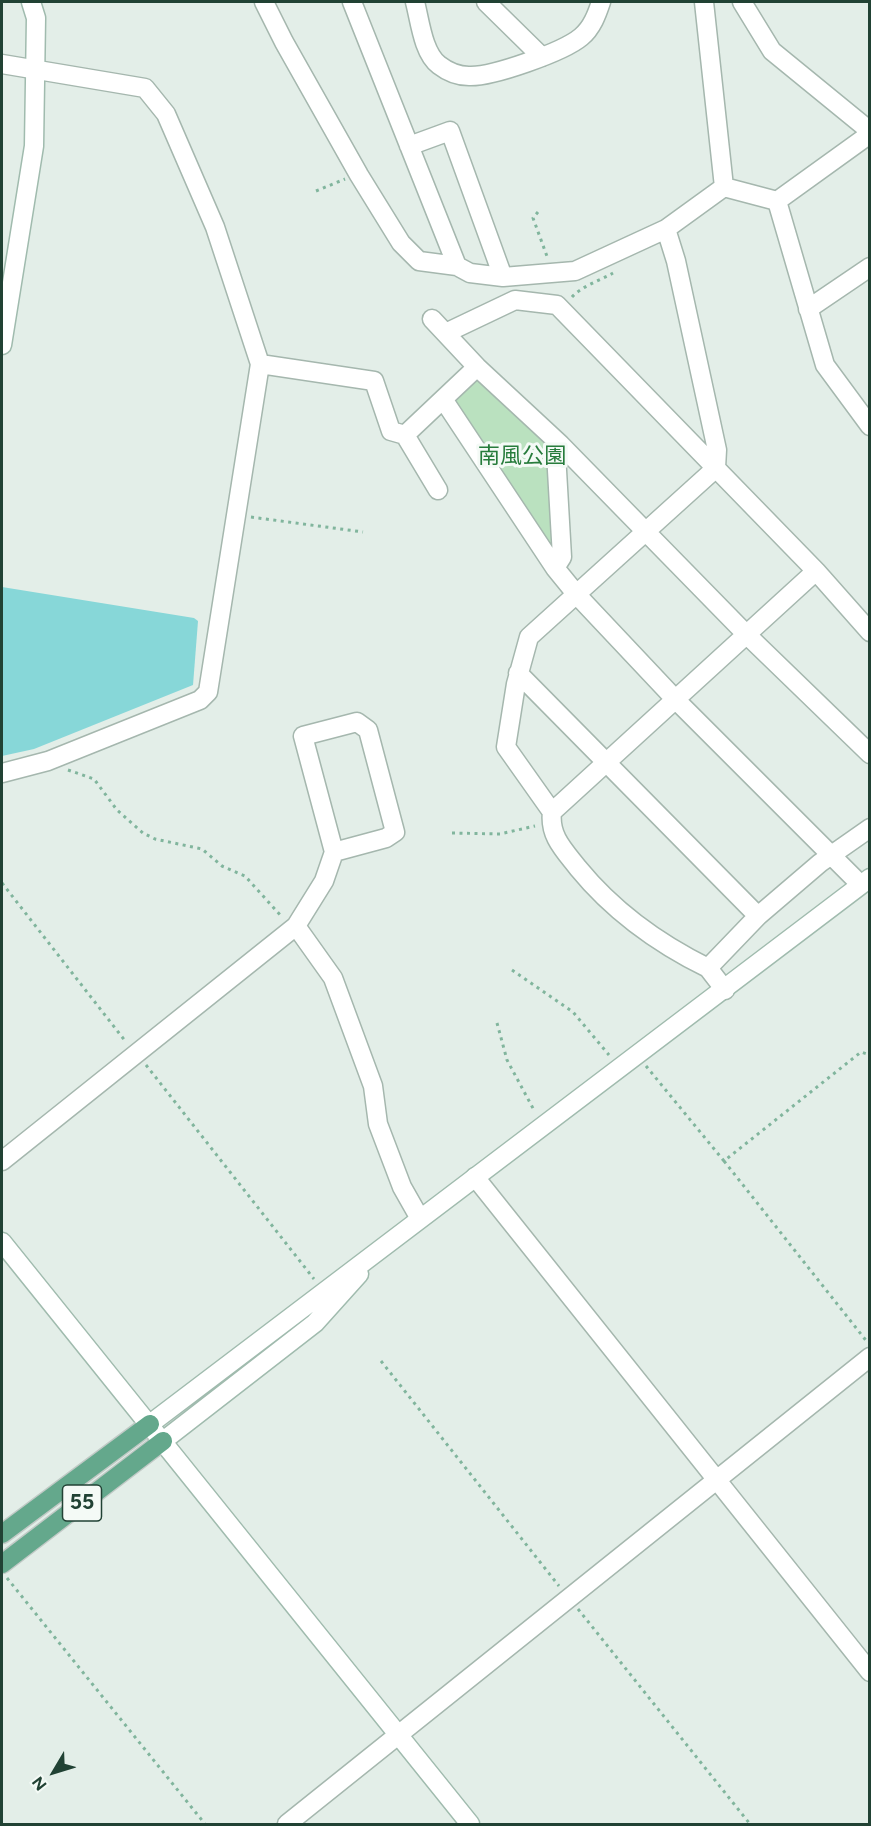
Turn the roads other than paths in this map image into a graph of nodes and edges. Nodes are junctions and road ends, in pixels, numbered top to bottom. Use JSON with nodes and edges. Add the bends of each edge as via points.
{"nodes":[{"id":1,"x":30,"y":2,"type":"edge"},
{"id":2,"x":264,"y":2,"type":"edge"},
{"id":3,"x":352,"y":2,"type":"edge"},
{"id":4,"x":415,"y":2,"type":"edge"},
{"id":5,"x":486,"y":2,"type":"edge"},
{"id":6,"x":601,"y":2,"type":"edge"},
{"id":7,"x":704,"y":2,"type":"edge"},
{"id":8,"x":742,"y":2,"type":"edge"},
{"id":9,"x":542,"y":57,"type":"junction"},
{"id":10,"x":2,"y":64,"type":"edge"},
{"id":11,"x":37,"y":70,"type":"junction"},
{"id":12,"x":870,"y":132,"type":"edge"},
{"id":13,"x":409,"y":146,"type":"junction"},
{"id":14,"x":724,"y":187,"type":"junction"},
{"id":15,"x":777,"y":201,"type":"junction"},
{"id":16,"x":666,"y":230,"type":"junction"},
{"id":17,"x":457,"y":266,"type":"junction"},
{"id":18,"x":870,"y":267,"type":"edge"},
{"id":19,"x":503,"y":277,"type":"junction"},
{"id":20,"x":808,"y":309,"type":"junction"},
{"id":21,"x":432,"y":319,"type":"dead end"},
{"id":22,"x":3,"y":325,"type":"edge"},
{"id":23,"x":447,"y":335,"type":"junction"},
{"id":24,"x":2,"y":345,"type":"edge"},
{"id":25,"x":260,"y":364,"type":"junction"},
{"id":26,"x":477,"y":367,"type":"junction"},
{"id":27,"x":443,"y":399,"type":"junction"},
{"id":28,"x":870,"y":426,"type":"edge"},
{"id":29,"x":405,"y":435,"type":"junction"},
{"id":30,"x":560,"y":444,"type":"junction"},
{"id":31,"x":716,"y":468,"type":"junction"},
{"id":32,"x":438,"y":490,"type":"dead end"},
{"id":33,"x":648,"y":532,"type":"junction"},
{"id":34,"x":555,"y":568,"type":"junction"},
{"id":35,"x":816,"y":571,"type":"junction"},
{"id":36,"x":578,"y":595,"type":"junction"},
{"id":37,"x":870,"y":632,"type":"edge"},
{"id":38,"x":745,"y":633,"type":"junction"},
{"id":39,"x":518,"y":673,"type":"junction"},
{"id":40,"x":675,"y":699,"type":"junction"},
{"id":41,"x":870,"y":754,"type":"edge"},
{"id":42,"x":607,"y":762,"type":"junction"},
{"id":43,"x":2,"y":773,"type":"edge"},
{"id":44,"x":552,"y":816,"type":"junction"},
{"id":45,"x":870,"y":828,"type":"edge"},
{"id":46,"x":334,"y":852,"type":"junction"},
{"id":47,"x":833,"y":855,"type":"junction"},
{"id":48,"x":865,"y":881,"type":"edge"},
{"id":49,"x":758,"y":916,"type":"junction"},
{"id":50,"x":296,"y":926,"type":"junction"},
{"id":51,"x":708,"y":968,"type":"junction"},
{"id":52,"x":725,"y":990,"type":"junction"},
{"id":53,"x":2,"y":1161,"type":"edge"},
{"id":54,"x":475,"y":1177,"type":"junction"},
{"id":55,"x":413,"y":1222,"type":"junction"},
{"id":56,"x":2,"y":1242,"type":"edge"},
{"id":57,"x":870,"y":1357,"type":"edge"},
{"id":58,"x":150,"y":1424,"type":"junction"},
{"id":59,"x":163,"y":1441,"type":"junction"},
{"id":60,"x":717,"y":1478,"type":"junction"},
{"id":61,"x":2,"y":1534,"type":"edge"},
{"id":62,"x":2,"y":1564,"type":"edge"},
{"id":63,"x":870,"y":1672,"type":"edge"},
{"id":64,"x":398,"y":1734,"type":"junction"},
{"id":65,"x":287,"y":1824,"type":"edge"},
{"id":66,"x":470,"y":1824,"type":"edge"}],
"edges":[{"from":1,"to":11,"type":"street","via":[[36,18]]},
{"from":2,"to":17,"type":"street","via":[[401,243],[418,261]]},
{"from":3,"to":13,"type":"street"},
{"from":4,"to":9,"type":"street","via":[[430,54],[448,71],[482,75]]},
{"from":5,"to":9,"type":"street"},
{"from":6,"to":9,"type":"street","via":[[582,37]]},
{"from":7,"to":14,"type":"street"},
{"from":8,"to":12,"type":"street","via":[[772,51]]},
{"from":10,"to":11,"type":"street"},
{"from":11,"to":22,"type":"street","via":[[34,146]]},
{"from":11,"to":25,"type":"street","via":[[145,88],[166,114],[215,226]]},
{"from":12,"to":15,"type":"street"},
{"from":13,"to":17,"type":"street"},
{"from":13,"to":19,"type":"street","via":[[450,132]]},
{"from":14,"to":15,"type":"street"},
{"from":14,"to":16,"type":"street"},
{"from":15,"to":20,"type":"street"},
{"from":16,"to":19,"type":"street","via":[[575,271]]},
{"from":16,"to":31,"type":"street","via":[[717,450]]},
{"from":17,"to":19,"type":"street","via":[[470,273]]},
{"from":18,"to":20,"type":"street"},
{"from":20,"to":28,"type":"street","via":[[825,364]]},
{"from":21,"to":23,"type":"street"},
{"from":22,"to":24,"type":"street"},
{"from":23,"to":26,"type":"street"},
{"from":23,"to":31,"type":"street","via":[[515,300],[557,305]]},
{"from":25,"to":29,"type":"street","via":[[374,381],[391,431]]},
{"from":25,"to":43,"type":"street","via":[[208,692],[191,704],[48,761]]},
{"from":26,"to":27,"type":"street"},
{"from":26,"to":30,"type":"street"},
{"from":27,"to":29,"type":"street"},
{"from":27,"to":34,"type":"street"},
{"from":29,"to":32,"type":"street"},
{"from":30,"to":33,"type":"street"},
{"from":30,"to":34,"type":"street","via":[[556,453],[562,556]]},
{"from":31,"to":33,"type":"street"},
{"from":31,"to":35,"type":"street"},
{"from":33,"to":36,"type":"street"},
{"from":33,"to":38,"type":"street"},
{"from":34,"to":36,"type":"street"},
{"from":35,"to":37,"type":"street"},
{"from":35,"to":38,"type":"street"},
{"from":36,"to":39,"type":"street","via":[[529,637]]},
{"from":36,"to":40,"type":"street"},
{"from":38,"to":40,"type":"street"},
{"from":38,"to":41,"type":"street"},
{"from":39,"to":42,"type":"street"},
{"from":39,"to":44,"type":"street","via":[[506,747]]},
{"from":40,"to":42,"type":"street"},
{"from":40,"to":47,"type":"street"},
{"from":42,"to":44,"type":"street"},
{"from":42,"to":49,"type":"street"},
{"from":44,"to":51,"type":"street","via":[[556,840],[614,907],[674,952]]},
{"from":45,"to":47,"type":"street"},
{"from":46,"to":46,"type":"street","via":[[395,832],[368,730],[357,722],[303,736]]},
{"from":46,"to":50,"type":"street","via":[[324,881]]},
{"from":47,"to":48,"type":"street"},
{"from":47,"to":49,"type":"street"},
{"from":48,"to":52,"type":"street"},
{"from":49,"to":51,"type":"street"},
{"from":50,"to":53,"type":"street"},
{"from":50,"to":55,"type":"street","via":[[333,978],[373,1086],[378,1124]]},
{"from":51,"to":52,"type":"street"},
{"from":52,"to":54,"type":"street"},
{"from":54,"to":55,"type":"street"},
{"from":54,"to":60,"type":"street"},
{"from":55,"to":58,"type":"street"},
{"from":55,"to":59,"type":"street","via":[[355,1277],[315,1323]]},
{"from":56,"to":58,"type":"street"},
{"from":57,"to":60,"type":"street"},
{"from":58,"to":59,"type":"street"},
{"from":58,"to":61,"type":"main road","number":"55"},
{"from":59,"to":62,"type":"main road","number":"55"},
{"from":59,"to":64,"type":"street"},
{"from":60,"to":63,"type":"street"},
{"from":60,"to":64,"type":"street"},
{"from":64,"to":65,"type":"street"},
{"from":64,"to":66,"type":"street"}]}
